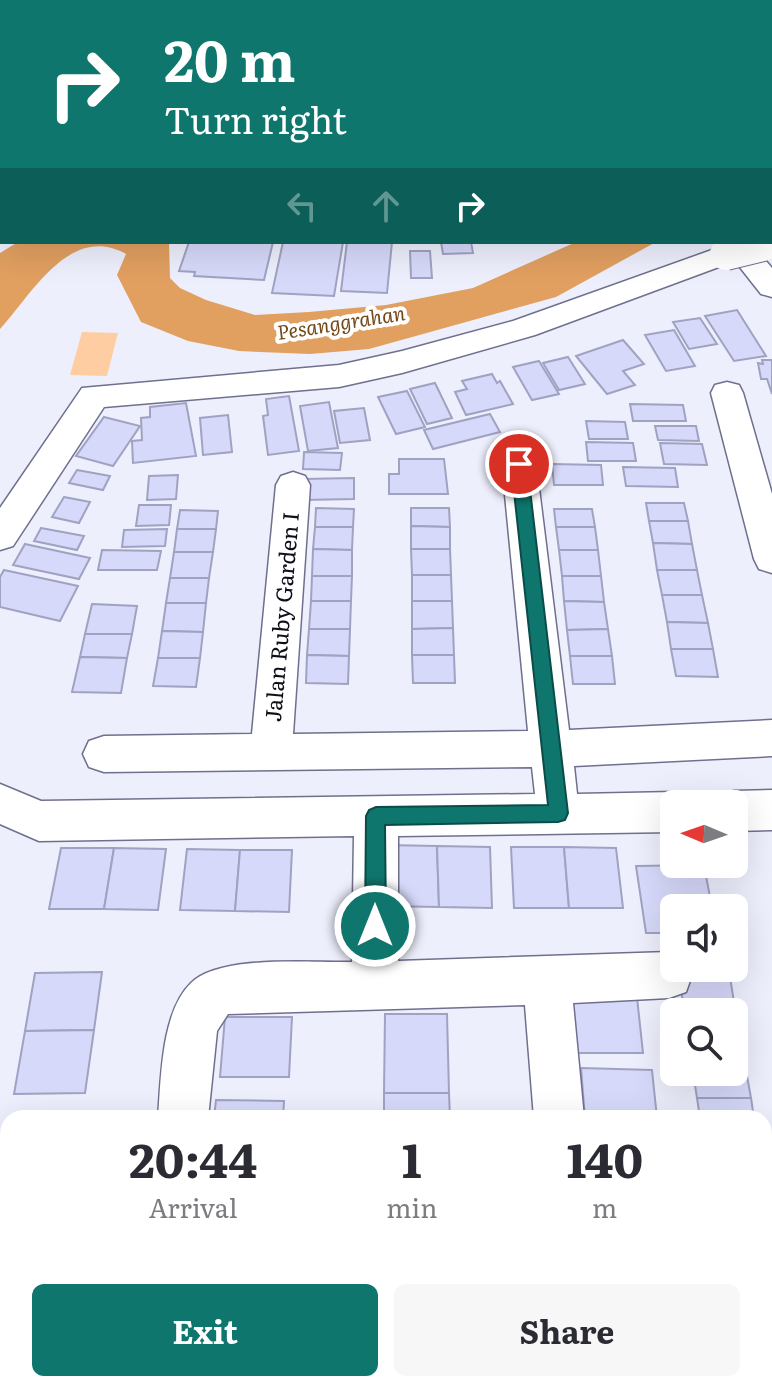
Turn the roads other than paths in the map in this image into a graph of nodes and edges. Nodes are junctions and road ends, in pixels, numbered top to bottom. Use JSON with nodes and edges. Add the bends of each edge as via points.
{"nodes":[{"id":1,"x":749,"y":246,"type":"edge"},
{"id":2,"x":772,"y":287,"type":"edge"},
{"id":3,"x":727,"y":393,"type":"dead end"},
{"id":4,"x":519,"y":464,"type":"dead end"},
{"id":5,"x":293,"y":485,"type":"dead end"},
{"id":6,"x":0,"y":536,"type":"edge"},
{"id":7,"x":772,"y":559,"type":"edge"},
{"id":8,"x":772,"y":738,"type":"edge"},
{"id":9,"x":549,"y":749,"type":"junction"},
{"id":10,"x":271,"y":750,"type":"junction"},
{"id":11,"x":104,"y":754,"type":"dead end"},
{"id":12,"x":0,"y":803,"type":"edge"},
{"id":13,"x":772,"y":810,"type":"edge"},
{"id":14,"x":748,"y":811,"type":"edge"},
{"id":15,"x":660,"y":812,"type":"edge"},
{"id":16,"x":558,"y":813,"type":"junction"},
{"id":17,"x":376,"y":816,"type":"junction"},
{"id":18,"x":20,"y":828,"type":"edge"},
{"id":19,"x":660,"y":975,"type":"edge"},
{"id":20,"x":547,"y":981,"type":"junction"},
{"id":21,"x":375,"y":983,"type":"junction"},
{"id":22,"x":184,"y":1110,"type":"edge"},
{"id":23,"x":558,"y":1110,"type":"edge"}],
"edges":[{"from":1,"to":2,"type":"street"},
{"from":1,"to":6,"type":"street","via":[[524,328],[402,362],[339,376],[94,396]]},
{"from":3,"to":7,"type":"street"},
{"from":4,"to":9,"type":"street"},
{"from":5,"to":10,"type":"street","name":"Jalan Ruby Garden I"},
{"from":8,"to":9,"type":"street"},
{"from":9,"to":10,"type":"street"},
{"from":9,"to":16,"type":"street"},
{"from":10,"to":11,"type":"street"},
{"from":12,"to":18,"type":"street"},
{"from":13,"to":14,"type":"street"},
{"from":15,"to":16,"type":"street"},
{"from":16,"to":17,"type":"street"},
{"from":17,"to":18,"type":"street"},
{"from":17,"to":21,"type":"street"},
{"from":19,"to":20,"type":"street"},
{"from":20,"to":21,"type":"street"},
{"from":20,"to":23,"type":"street"},
{"from":21,"to":22,"type":"street","via":[[242,988],[215,994],[199,1009],[191,1036]]}]}
